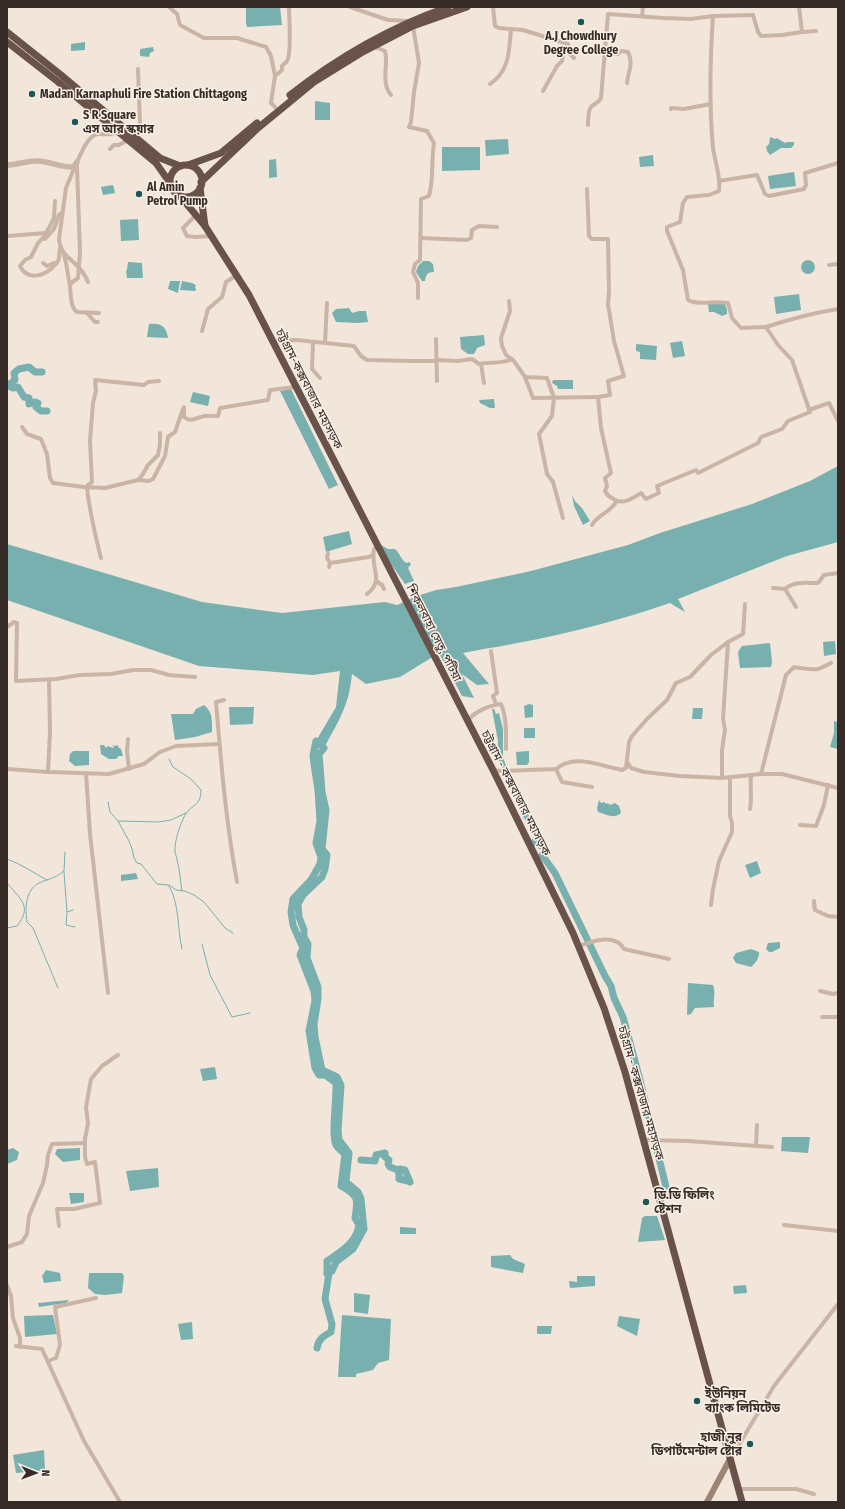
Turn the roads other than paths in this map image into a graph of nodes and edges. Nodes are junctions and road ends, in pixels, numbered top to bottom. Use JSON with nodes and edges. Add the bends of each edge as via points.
{"nodes":[{"id":1,"x":169,"y":7,"type":"edge"},
{"id":2,"x":289,"y":7,"type":"edge"},
{"id":3,"x":350,"y":7,"type":"edge"},
{"id":4,"x":448,"y":7,"type":"edge"},
{"id":5,"x":467,"y":7,"type":"edge"},
{"id":6,"x":492,"y":7,"type":"edge"},
{"id":7,"x":642,"y":7,"type":"edge"},
{"id":8,"x":799,"y":7,"type":"edge"},
{"id":9,"x":433,"y":10,"type":"edge"},
{"id":10,"x":642,"y":16,"type":"junction"},
{"id":11,"x":713,"y":16,"type":"junction"},
{"id":12,"x":412,"y":24,"type":"junction"},
{"id":13,"x":511,"y":29,"type":"junction"},
{"id":14,"x":816,"y":31,"type":"dead end"},
{"id":15,"x":7,"y":32,"type":"edge"},
{"id":16,"x":802,"y":32,"type":"junction"},
{"id":17,"x":7,"y":42,"type":"edge"},
{"id":18,"x":375,"y":47,"type":"junction"},
{"id":19,"x":568,"y":49,"type":"junction"},
{"id":20,"x":605,"y":53,"type":"junction"},
{"id":21,"x":574,"y":58,"type":"dead end"},
{"id":22,"x":138,"y":69,"type":"dead end"},
{"id":23,"x":275,"y":76,"type":"junction"},
{"id":24,"x":627,"y":83,"type":"dead end"},
{"id":25,"x":490,"y":84,"type":"dead end"},
{"id":26,"x":543,"y":91,"type":"dead end"},
{"id":27,"x":391,"y":94,"type":"dead end"},
{"id":28,"x":711,"y":104,"type":"junction"},
{"id":29,"x":275,"y":107,"type":"junction"},
{"id":30,"x":671,"y":109,"type":"dead end"},
{"id":31,"x":588,"y":125,"type":"dead end"},
{"id":32,"x":118,"y":131,"type":"junction"},
{"id":33,"x":129,"y":137,"type":"junction"},
{"id":34,"x":110,"y":149,"type":"dead end"},
{"id":35,"x":77,"y":162,"type":"junction"},
{"id":36,"x":838,"y":164,"type":"edge"},
{"id":37,"x":7,"y":165,"type":"edge"},
{"id":38,"x":188,"y":165,"type":"junction"},
{"id":39,"x":180,"y":166,"type":"junction"},
{"id":40,"x":719,"y":180,"type":"junction"},
{"id":41,"x":170,"y":183,"type":"junction"},
{"id":42,"x":200,"y":185,"type":"junction"},
{"id":43,"x":587,"y":189,"type":"dead end"},
{"id":44,"x":180,"y":196,"type":"junction"},
{"id":45,"x":55,"y":201,"type":"dead end"},
{"id":46,"x":62,"y":213,"type":"junction"},
{"id":47,"x":195,"y":216,"type":"junction"},
{"id":48,"x":205,"y":226,"type":"junction"},
{"id":49,"x":497,"y":227,"type":"dead end"},
{"id":50,"x":46,"y":233,"type":"junction"},
{"id":51,"x":7,"y":236,"type":"edge"},
{"id":52,"x":210,"y":236,"type":"junction"},
{"id":53,"x":421,"y":238,"type":"junction"},
{"id":54,"x":60,"y":248,"type":"junction"},
{"id":55,"x":63,"y":253,"type":"junction"},
{"id":56,"x":33,"y":254,"type":"junction"},
{"id":57,"x":58,"y":261,"type":"junction"},
{"id":58,"x":43,"y":263,"type":"dead end"},
{"id":59,"x":838,"y":264,"type":"edge"},
{"id":60,"x":829,"y":265,"type":"dead end"},
{"id":61,"x":79,"y":267,"type":"junction"},
{"id":62,"x":237,"y":276,"type":"junction"},
{"id":63,"x":88,"y":282,"type":"dead end"},
{"id":64,"x":70,"y":286,"type":"junction"},
{"id":65,"x":418,"y":298,"type":"dead end"},
{"id":66,"x":509,"y":301,"type":"dead end"},
{"id":67,"x":327,"y":303,"type":"dead end"},
{"id":68,"x":838,"y":309,"type":"edge"},
{"id":69,"x":87,"y":313,"type":"junction"},
{"id":70,"x":99,"y":313,"type":"dead end"},
{"id":71,"x":98,"y":322,"type":"dead end"},
{"id":72,"x":766,"y":327,"type":"junction"},
{"id":73,"x":202,"y":330,"type":"dead end"},
{"id":74,"x":436,"y":339,"type":"dead end"},
{"id":75,"x":273,"y":341,"type":"junction"},
{"id":76,"x":313,"y":342,"type":"junction"},
{"id":77,"x":325,"y":343,"type":"junction"},
{"id":78,"x":512,"y":359,"type":"junction"},
{"id":79,"x":437,"y":360,"type":"junction"},
{"id":80,"x":481,"y":364,"type":"junction"},
{"id":81,"x":525,"y":377,"type":"junction"},
{"id":82,"x":320,"y":378,"type":"dead end"},
{"id":83,"x":159,"y":381,"type":"dead end"},
{"id":84,"x":437,"y":382,"type":"dead end"},
{"id":85,"x":484,"y":383,"type":"dead end"},
{"id":86,"x":296,"y":387,"type":"junction"},
{"id":87,"x":598,"y":397,"type":"junction"},
{"id":88,"x":554,"y":398,"type":"junction"},
{"id":89,"x":809,"y":410,"type":"junction"},
{"id":90,"x":838,"y":421,"type":"edge"},
{"id":91,"x":22,"y":427,"type":"dead end"},
{"id":92,"x":160,"y":433,"type":"dead end"},
{"id":93,"x":138,"y":480,"type":"junction"},
{"id":94,"x":87,"y":487,"type":"junction"},
{"id":95,"x":616,"y":502,"type":"junction"},
{"id":96,"x":563,"y":518,"type":"dead end"},
{"id":97,"x":592,"y":525,"type":"dead end"},
{"id":98,"x":378,"y":546,"type":"junction"},
{"id":99,"x":328,"y":553,"type":"dead end"},
{"id":100,"x":373,"y":555,"type":"junction"},
{"id":101,"x":101,"y":558,"type":"dead end"},
{"id":102,"x":387,"y":565,"type":"joint"},
{"id":103,"x":838,"y":574,"type":"edge"},
{"id":104,"x":376,"y":581,"type":"junction"},
{"id":105,"x":773,"y":588,"type":"dead end"},
{"id":106,"x":384,"y":589,"type":"dead end"},
{"id":107,"x":785,"y":589,"type":"junction"},
{"id":108,"x":367,"y":594,"type":"dead end"},
{"id":109,"x":745,"y":604,"type":"dead end"},
{"id":110,"x":796,"y":607,"type":"dead end"},
{"id":111,"x":7,"y":627,"type":"edge"},
{"id":112,"x":728,"y":642,"type":"junction"},
{"id":113,"x":491,"y":651,"type":"dead end"},
{"id":114,"x":831,"y":663,"type":"dead end"},
{"id":115,"x":195,"y":677,"type":"dead end"},
{"id":116,"x":49,"y":680,"type":"junction"},
{"id":117,"x":224,"y":700,"type":"dead end"},
{"id":118,"x":496,"y":704,"type":"junction"},
{"id":119,"x":462,"y":712,"type":"joint"},
{"id":120,"x":467,"y":722,"type":"junction"},
{"id":121,"x":128,"y":739,"type":"dead end"},
{"id":122,"x":219,"y":744,"type":"junction"},
{"id":123,"x":506,"y":749,"type":"dead end"},
{"id":124,"x":627,"y":762,"type":"junction"},
{"id":125,"x":7,"y":769,"type":"edge"},
{"id":126,"x":129,"y":769,"type":"junction"},
{"id":127,"x":556,"y":769,"type":"junction"},
{"id":128,"x":493,"y":770,"type":"junction"},
{"id":129,"x":48,"y":772,"type":"junction"},
{"id":130,"x":86,"y":773,"type":"junction"},
{"id":131,"x":761,"y":774,"type":"junction"},
{"id":132,"x":751,"y":775,"type":"junction"},
{"id":133,"x":730,"y":777,"type":"junction"},
{"id":134,"x":722,"y":778,"type":"junction"},
{"id":135,"x":828,"y":785,"type":"junction"},
{"id":136,"x":592,"y":787,"type":"dead end"},
{"id":137,"x":838,"y":788,"type":"edge"},
{"id":138,"x":750,"y":809,"type":"dead end"},
{"id":139,"x":800,"y":825,"type":"dead end"},
{"id":140,"x":237,"y":882,"type":"dead end"},
{"id":141,"x":711,"y":905,"type":"dead end"},
{"id":142,"x":814,"y":907,"type":"dead end"},
{"id":143,"x":838,"y":917,"type":"edge"},
{"id":144,"x":582,"y":945,"type":"junction"},
{"id":145,"x":669,"y":959,"type":"dead end"},
{"id":146,"x":820,"y":991,"type":"dead end"},
{"id":147,"x":108,"y":993,"type":"dead end"},
{"id":148,"x":838,"y":993,"type":"edge"},
{"id":149,"x":822,"y":1017,"type":"dead end"},
{"id":150,"x":838,"y":1017,"type":"edge"},
{"id":151,"x":118,"y":1055,"type":"dead end"},
{"id":152,"x":757,"y":1125,"type":"dead end"},
{"id":153,"x":643,"y":1140,"type":"junction"},
{"id":154,"x":85,"y":1143,"type":"junction"},
{"id":155,"x":756,"y":1146,"type":"junction"},
{"id":156,"x":772,"y":1147,"type":"dead end"},
{"id":157,"x":784,"y":1225,"type":"dead end"},
{"id":158,"x":60,"y":1226,"type":"dead end"},
{"id":159,"x":838,"y":1231,"type":"edge"},
{"id":160,"x":7,"y":1247,"type":"edge"},
{"id":161,"x":7,"y":1285,"type":"edge"},
{"id":162,"x":96,"y":1298,"type":"dead end"},
{"id":163,"x":838,"y":1304,"type":"edge"},
{"id":164,"x":48,"y":1361,"type":"junction"},
{"id":165,"x":730,"y":1458,"type":"junction"},
{"id":166,"x":739,"y":1489,"type":"junction"},
{"id":167,"x":814,"y":1494,"type":"dead end"},
{"id":168,"x":120,"y":1502,"type":"edge"},
{"id":169,"x":707,"y":1502,"type":"edge"},
{"id":170,"x":742,"y":1502,"type":"edge"}],
"edges":[{"from":1,"to":23,"type":"street","via":[[177,14],[180,25],[204,38],[237,38],[266,47],[271,56]]},
{"from":2,"to":23,"type":"street","via":[[289,55],[282,70]]},
{"from":3,"to":12,"type":"street","via":[[388,20]]},
{"from":4,"to":9,"type":"highway"},
{"from":5,"to":12,"type":"highway"},
{"from":6,"to":13,"type":"street","via":[[495,26]]},
{"from":7,"to":10,"type":"street"},
{"from":8,"to":16,"type":"street"},
{"from":9,"to":12,"type":"highway"},
{"from":10,"to":11,"type":"street","via":[[691,19]]},
{"from":10,"to":20,"type":"street","via":[[608,14]]},
{"from":11,"to":16,"type":"street","via":[[753,15],[761,36]]},
{"from":11,"to":28,"type":"street"},
{"from":12,"to":18,"type":"highway"},
{"from":12,"to":29,"type":"highway","via":[[372,41],[336,62]]},
{"from":12,"to":53,"type":"street","via":[[419,63],[409,127],[427,131],[434,143],[432,185],[429,196],[421,199]]},
{"from":13,"to":19,"type":"street","via":[[568,44]]},
{"from":13,"to":25,"type":"street","via":[[504,71]]},
{"from":14,"to":16,"type":"street"},
{"from":15,"to":33,"type":"highway","via":[[61,75]]},
{"from":17,"to":32,"type":"highway"},
{"from":18,"to":27,"type":"street","via":[[385,51],[386,85]]},
{"from":18,"to":42,"type":"highway","via":[[314,82],[258,128]]},
{"from":19,"to":21,"type":"street"},
{"from":19,"to":26,"type":"street"},
{"from":20,"to":24,"type":"street","via":[[628,52],[632,64]]},
{"from":20,"to":31,"type":"street","via":[[601,98],[598,104],[589,110]]},
{"from":22,"to":33,"type":"street","via":[[140,124]]},
{"from":23,"to":29,"type":"street","via":[[272,103]]},
{"from":28,"to":30,"type":"street"},
{"from":28,"to":40,"type":"street","via":[[713,149]]},
{"from":29,"to":38,"type":"highway","via":[[221,153]]},
{"from":32,"to":33,"type":"highway"},
{"from":32,"to":35,"type":"street","via":[[110,135],[91,135]]},
{"from":33,"to":34,"type":"street"},
{"from":33,"to":39,"type":"highway","via":[[160,158]]},
{"from":33,"to":41,"type":"highway","via":[[156,163]]},
{"from":35,"to":37,"type":"street","via":[[71,167],[37,161]]},
{"from":35,"to":46,"type":"street","via":[[67,184]]},
{"from":35,"to":61,"type":"street"},
{"from":36,"to":40,"type":"street","via":[[805,173],[804,188],[769,196],[765,194],[757,175]]},
{"from":38,"to":39,"type":"highway"},
{"from":38,"to":42,"type":"highway","via":[[198,171]]},
{"from":39,"to":41,"type":"highway","via":[[172,173]]},
{"from":40,"to":72,"type":"street","via":[[719,191],[709,195],[687,197],[683,203],[680,222],[667,227],[683,270],[688,300],[728,303],[732,318],[741,328]]},
{"from":41,"to":44,"type":"highway","via":[[172,189]]},
{"from":42,"to":44,"type":"highway","via":[[191,196]]},
{"from":42,"to":48,"type":"highway","name":"চট্টগ্রাম-কক্সবাজার মহাসড়ক"},
{"from":43,"to":87,"type":"street","via":[[589,236],[592,239],[608,239],[608,304],[614,341],[624,376],[608,381],[610,395]]},
{"from":44,"to":47,"type":"highway","name":"চট্টগ্রাম-কক্সবাজার মহাসড়ক"},
{"from":45,"to":50,"type":"street","via":[[54,218]]},
{"from":46,"to":54,"type":"street"},
{"from":46,"to":56,"type":"street","via":[[58,216],[54,229]]},
{"from":47,"to":48,"type":"highway","name":"চট্টগ্রাম-কক্সবাজার মহাসড়ক"},
{"from":47,"to":52,"type":"street","via":[[183,228],[187,236]]},
{"from":48,"to":52,"type":"highway","name":"চট্টগ্রাম-কক্সবাজার মহাসড়ক"},
{"from":49,"to":53,"type":"street","via":[[479,226],[472,230],[471,238],[467,240]]},
{"from":50,"to":51,"type":"street"},
{"from":50,"to":56,"type":"street"},
{"from":52,"to":62,"type":"highway","name":"চট্টগ্রাম-কক্সবাজার মহাসড়ক"},
{"from":53,"to":65,"type":"street","via":[[420,260],[415,264],[413,272],[418,283]]},
{"from":54,"to":55,"type":"street"},
{"from":54,"to":57,"type":"street"},
{"from":55,"to":61,"type":"street"},
{"from":55,"to":64,"type":"street"},
{"from":56,"to":57,"type":"street","via":[[20,266],[28,275],[47,272]]},
{"from":57,"to":58,"type":"street","via":[[47,266]]},
{"from":59,"to":60,"type":"street"},
{"from":61,"to":63,"type":"street"},
{"from":61,"to":64,"type":"street","via":[[78,278]]},
{"from":62,"to":73,"type":"street","via":[[226,282],[222,297],[209,307]]},
{"from":62,"to":75,"type":"highway","name":"চট্টগ্রাম-কক্সবাজার মহাসড়ক"},
{"from":64,"to":69,"type":"street","via":[[74,311]]},
{"from":66,"to":78,"type":"street","via":[[510,311],[501,338],[506,355]]},
{"from":67,"to":77,"type":"street"},
{"from":68,"to":72,"type":"street"},
{"from":69,"to":70,"type":"street"},
{"from":69,"to":71,"type":"street"},
{"from":72,"to":89,"type":"street","via":[[792,360]]},
{"from":74,"to":79,"type":"street"},
{"from":75,"to":76,"type":"street"},
{"from":75,"to":86,"type":"highway","name":"চট্টগ্রাম-কক্সবাজার মহাসড়ক"},
{"from":76,"to":77,"type":"street"},
{"from":76,"to":82,"type":"street","via":[[312,369]]},
{"from":77,"to":79,"type":"street","via":[[354,346],[367,360]]},
{"from":78,"to":80,"type":"street","via":[[501,363]]},
{"from":78,"to":81,"type":"street"},
{"from":79,"to":80,"type":"street","via":[[458,361],[473,357],[476,363]]},
{"from":79,"to":84,"type":"street"},
{"from":80,"to":85,"type":"street"},
{"from":81,"to":88,"type":"street","via":[[547,378]]},
{"from":81,"to":88,"type":"street","via":[[533,398]]},
{"from":83,"to":94,"type":"street","via":[[144,385],[95,380],[90,441],[92,482]]},
{"from":86,"to":93,"type":"street","via":[[270,390],[268,400],[220,408],[218,416],[201,417],[196,420],[184,417],[184,407],[175,432],[168,437],[165,456],[153,478],[149,481]]},
{"from":86,"to":98,"type":"highway","name":"চট্টগ্রাম-কক্সবাজার মহাসড়ক"},
{"from":87,"to":88,"type":"street"},
{"from":87,"to":95,"type":"street","via":[[601,428],[611,473],[605,478],[605,491]]},
{"from":88,"to":96,"type":"street","via":[[552,417],[538,434],[547,474],[553,482]]},
{"from":89,"to":90,"type":"street","via":[[829,403]]},
{"from":89,"to":95,"type":"street","via":[[810,412],[788,421],[782,429],[761,437],[758,443],[698,473],[696,470],[657,486],[659,493],[646,499],[641,493],[624,502]]},
{"from":91,"to":94,"type":"street","via":[[27,434],[42,439],[53,483]]},
{"from":92,"to":93,"type":"street","via":[[158,455]]},
{"from":93,"to":94,"type":"street","via":[[105,488]]},
{"from":94,"to":101,"type":"street","via":[[92,525]]},
{"from":95,"to":97,"type":"street"},
{"from":98,"to":100,"type":"street","via":[[374,549]]},
{"from":98,"to":102,"type":"highway","name":"চট্টগ্রাম-কক্সবাজার মহাসড়ক"},
{"from":99,"to":100,"type":"street","via":[[329,565]]},
{"from":100,"to":104,"type":"street"},
{"from":102,"to":119,"type":"highway","name":"শিকলবাহা সেতু, পটিয়া"},
{"from":103,"to":107,"type":"street","via":[[824,575],[818,582],[796,584]]},
{"from":104,"to":106,"type":"street"},
{"from":104,"to":108,"type":"street","via":[[374,588]]},
{"from":105,"to":107,"type":"street"},
{"from":107,"to":110,"type":"street"},
{"from":109,"to":112,"type":"street","via":[[743,634]]},
{"from":111,"to":116,"type":"street","via":[[14,622],[17,623],[16,681]]},
{"from":112,"to":124,"type":"street","via":[[690,677],[676,683],[667,700],[632,736]]},
{"from":112,"to":134,"type":"street"},
{"from":113,"to":118,"type":"street","via":[[497,693],[493,696]]},
{"from":114,"to":131,"type":"street","via":[[818,669],[794,667],[786,675]]},
{"from":115,"to":116,"type":"street","via":[[151,670],[133,670]]},
{"from":116,"to":129,"type":"street"},
{"from":117,"to":122,"type":"street","via":[[216,702]]},
{"from":118,"to":120,"type":"street","via":[[471,716]]},
{"from":118,"to":123,"type":"street","via":[[501,704],[504,711]]},
{"from":119,"to":120,"type":"highway","name":"চট্টগ্রাম - কক্সবাজার মহাসড়ক"},
{"from":120,"to":128,"type":"highway","name":"চট্টগ্রাম - কক্সবাজার মহাসড়ক"},
{"from":121,"to":126,"type":"street"},
{"from":122,"to":126,"type":"street","via":[[176,746],[160,752],[144,764]]},
{"from":122,"to":140,"type":"street"},
{"from":124,"to":127,"type":"street","via":[[626,768],[622,770],[573,761],[566,762]]},
{"from":124,"to":134,"type":"street","via":[[631,768],[644,772]]},
{"from":125,"to":129,"type":"street"},
{"from":126,"to":130,"type":"street","via":[[109,774]]},
{"from":127,"to":128,"type":"street"},
{"from":127,"to":136,"type":"street","via":[[562,782]]},
{"from":128,"to":144,"type":"highway","name":"চট্টগ্রাম - কক্সবাজার মহাসড়ক"},
{"from":129,"to":130,"type":"street"},
{"from":130,"to":147,"type":"street","via":[[90,834]]},
{"from":131,"to":132,"type":"street"},
{"from":131,"to":135,"type":"street","via":[[782,774]]},
{"from":132,"to":133,"type":"street"},
{"from":132,"to":138,"type":"street"},
{"from":133,"to":134,"type":"street"},
{"from":133,"to":141,"type":"street","via":[[732,832],[719,861]]},
{"from":135,"to":137,"type":"street"},
{"from":135,"to":139,"type":"street","via":[[816,826]]},
{"from":142,"to":143,"type":"street","via":[[814,901],[815,910]]},
{"from":144,"to":145,"type":"street","via":[[595,940],[615,941],[625,949]]},
{"from":144,"to":153,"type":"highway","name":"চট্টগ্রাম - কক্সবাজার মহাসড়ক","via":[[625,1072]]},
{"from":146,"to":148,"type":"street"},
{"from":149,"to":150,"type":"street"},
{"from":151,"to":154,"type":"street","via":[[102,1066],[92,1078],[86,1107],[88,1124]]},
{"from":152,"to":155,"type":"street"},
{"from":153,"to":155,"type":"street"},
{"from":153,"to":165,"type":"highway","name":"চট্টগ্রাম - কক্সবাজার মহাসড়ক"},
{"from":154,"to":158,"type":"street","via":[[87,1164],[95,1162],[100,1203],[74,1209],[57,1209]]},
{"from":154,"to":160,"type":"street","via":[[52,1144],[43,1183],[29,1216],[27,1234],[22,1242]]},
{"from":155,"to":156,"type":"street"},
{"from":157,"to":159,"type":"street"},
{"from":161,"to":164,"type":"street","via":[[13,1318],[20,1338],[18,1347],[42,1349]]},
{"from":162,"to":164,"type":"street","via":[[55,1307],[60,1344],[56,1358]]},
{"from":163,"to":165,"type":"street","via":[[774,1386]]},
{"from":164,"to":168,"type":"street","via":[[84,1442]]},
{"from":165,"to":166,"type":"highway","name":"চট্টগ্রাম - কক্সবাজার মহাসড়ক"},
{"from":165,"to":169,"type":"main road"},
{"from":166,"to":167,"type":"street","via":[[796,1489]]},
{"from":166,"to":170,"type":"highway","name":"চট্টগ্রাম - কক্সবাজার মহাসড়ক"}]}
